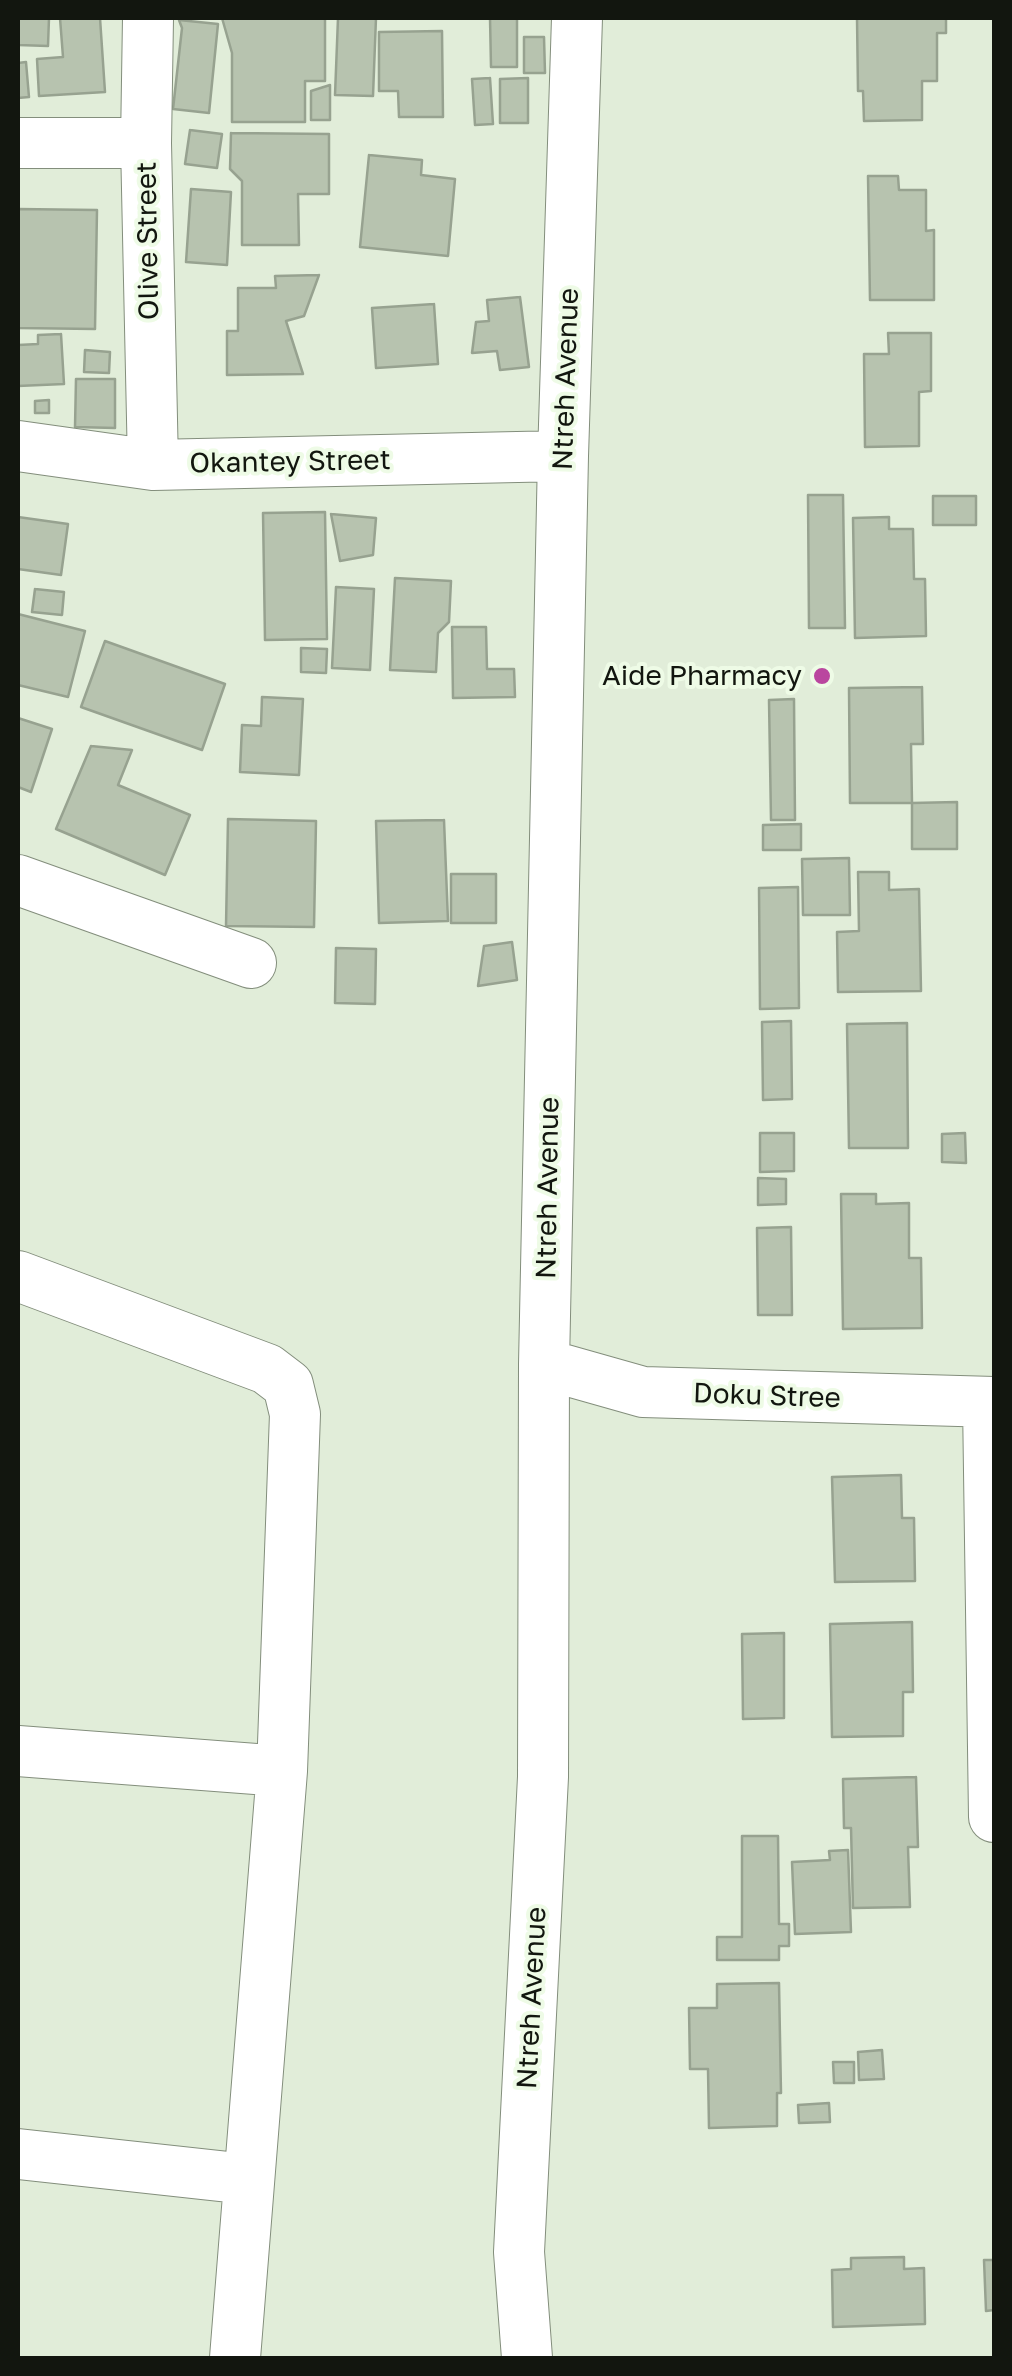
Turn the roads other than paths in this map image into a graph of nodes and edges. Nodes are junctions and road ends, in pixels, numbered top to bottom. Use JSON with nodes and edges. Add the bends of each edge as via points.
{"nodes":[{"id":1,"x":148,"y":18,"type":"edge"},
{"id":2,"x":576,"y":18,"type":"edge"},
{"id":3,"x":18,"y":143,"type":"edge"},
{"id":4,"x":146,"y":144,"type":"junction"},
{"id":5,"x":18,"y":446,"type":"edge"},
{"id":6,"x":563,"y":456,"type":"junction"},
{"id":7,"x":152,"y":465,"type":"junction"},
{"id":8,"x":18,"y":880,"type":"edge"},
{"id":9,"x":250,"y":964,"type":"dead end"},
{"id":10,"x":18,"y":1276,"type":"edge"},
{"id":11,"x":544,"y":1364,"type":"junction"},
{"id":12,"x":991,"y":1402,"type":"edge"},
{"id":13,"x":18,"y":1751,"type":"edge"},
{"id":14,"x":282,"y":1772,"type":"junction"},
{"id":15,"x":994,"y":1794,"type":"edge"},
{"id":16,"x":994,"y":1817,"type":"edge"},
{"id":17,"x":18,"y":2154,"type":"edge"},
{"id":18,"x":247,"y":2179,"type":"junction"},
{"id":19,"x":235,"y":2358,"type":"edge"},
{"id":20,"x":526,"y":2358,"type":"edge"}],
"edges":[{"from":1,"to":4,"type":"street","name":"Olive Street"},
{"from":2,"to":6,"type":"street","name":"Ntreh Avenue"},
{"from":3,"to":4,"type":"street"},
{"from":4,"to":7,"type":"street","name":"Olive Street"},
{"from":5,"to":7,"type":"street","name":"Okantey Street"},
{"from":6,"to":7,"type":"street","name":"Okantey Street"},
{"from":6,"to":11,"type":"street","name":"Ntreh Avenue"},
{"from":8,"to":9,"type":"street"},
{"from":10,"to":14,"type":"street","via":[[267,1370],[288,1386],[295,1414]]},
{"from":11,"to":12,"type":"street","name":"Doku Stree","via":[[643,1392]]},
{"from":11,"to":20,"type":"street","name":"Ntreh Avenue","via":[[543,1778],[520,2252]]},
{"from":12,"to":15,"type":"street"},
{"from":13,"to":14,"type":"street"},
{"from":14,"to":18,"type":"street"},
{"from":15,"to":16,"type":"street"},
{"from":17,"to":18,"type":"street"},
{"from":18,"to":19,"type":"street"}]}
